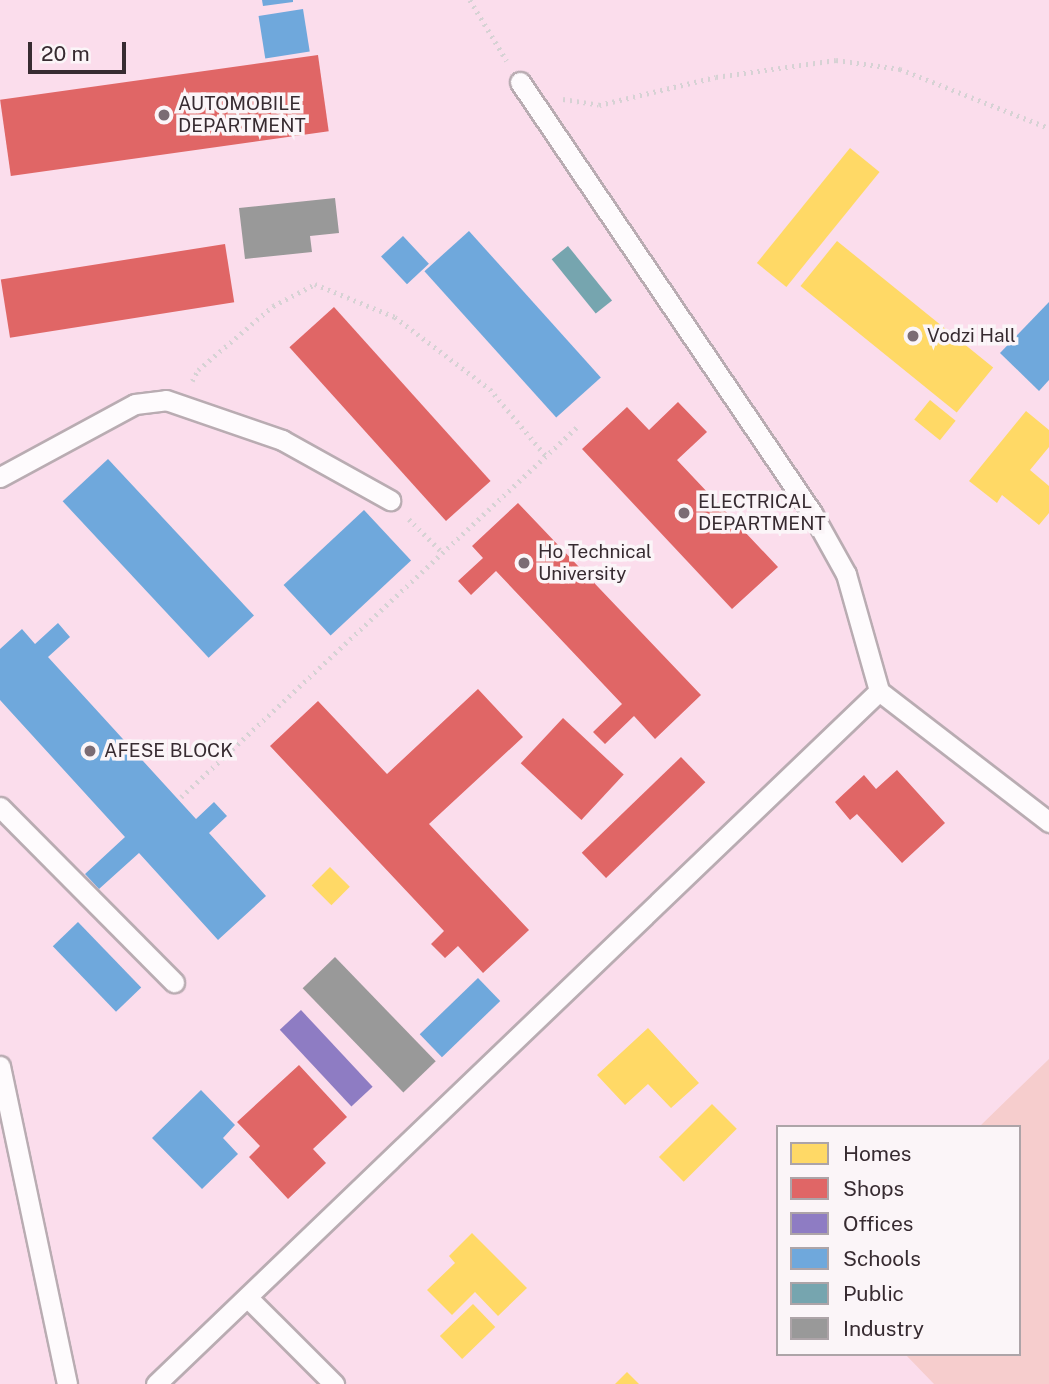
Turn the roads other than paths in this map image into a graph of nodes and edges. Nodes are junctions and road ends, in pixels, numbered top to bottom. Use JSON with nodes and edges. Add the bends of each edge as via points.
{"nodes":[{"id":1,"x":520,"y":82,"type":"road end"},
{"id":2,"x":0,"y":477,"type":"edge"},
{"id":3,"x":390,"y":500,"type":"road end"},
{"id":4,"x":879,"y":691,"type":"junction"},
{"id":5,"x":0,"y":807,"type":"edge"},
{"id":6,"x":1049,"y":822,"type":"edge"},
{"id":7,"x":174,"y":982,"type":"dead end"},
{"id":8,"x":0,"y":1066,"type":"edge"},
{"id":9,"x":248,"y":1298,"type":"junction"},
{"id":10,"x":67,"y":1384,"type":"edge"},
{"id":11,"x":156,"y":1384,"type":"edge"},
{"id":12,"x":334,"y":1384,"type":"edge"}],
"edges":[{"from":1,"to":4,"type":"lane","via":[[812,513],[846,574]]},
{"from":2,"to":3,"type":"lane","via":[[135,404],[179,404],[282,440]]},
{"from":4,"to":6,"type":"lane"},
{"from":4,"to":9,"type":"lane"},
{"from":5,"to":7,"type":"lane"},
{"from":8,"to":10,"type":"lane"},
{"from":9,"to":11,"type":"lane"},
{"from":9,"to":12,"type":"lane"}]}
